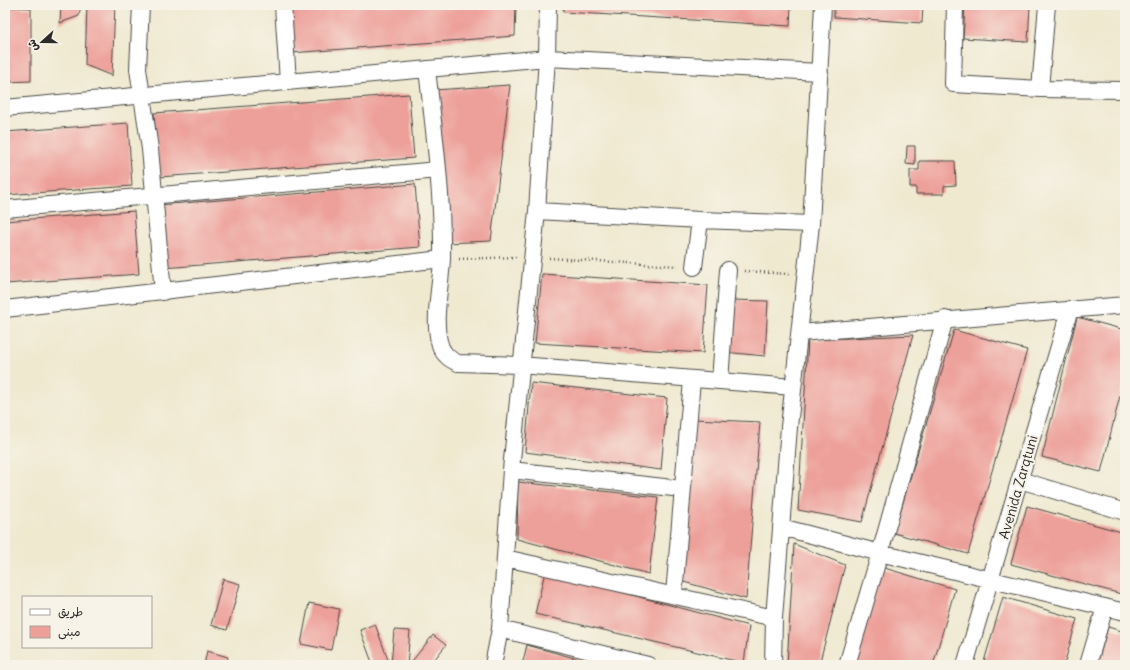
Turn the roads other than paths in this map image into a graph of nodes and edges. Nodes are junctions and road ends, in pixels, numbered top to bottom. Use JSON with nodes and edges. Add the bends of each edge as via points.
{"nodes":[{"id":1,"x":141,"y":5,"type":"edge"},
{"id":2,"x":283,"y":5,"type":"edge"},
{"id":3,"x":548,"y":5,"type":"edge"},
{"id":4,"x":823,"y":5,"type":"edge"},
{"id":5,"x":955,"y":5,"type":"edge"},
{"id":6,"x":1048,"y":5,"type":"edge"},
{"id":7,"x":547,"y":58,"type":"junction"},
{"id":8,"x":427,"y":69,"type":"junction"},
{"id":9,"x":820,"y":72,"type":"junction"},
{"id":10,"x":288,"y":82,"type":"junction"},
{"id":11,"x":1040,"y":89,"type":"junction"},
{"id":12,"x":1125,"y":90,"type":"edge"},
{"id":13,"x":144,"y":95,"type":"junction"},
{"id":14,"x":5,"y":108,"type":"edge"},
{"id":15,"x":438,"y":170,"type":"junction"},
{"id":16,"x":154,"y":195,"type":"junction"},
{"id":17,"x":5,"y":209,"type":"edge"},
{"id":18,"x":537,"y":211,"type":"junction"},
{"id":19,"x":700,"y":220,"type":"junction"},
{"id":20,"x":811,"y":224,"type":"junction"},
{"id":21,"x":442,"y":259,"type":"junction"},
{"id":22,"x":694,"y":267,"type":"road end"},
{"id":23,"x":728,"y":270,"type":"road end"},
{"id":24,"x":163,"y":292,"type":"junction"},
{"id":25,"x":1125,"y":305,"type":"edge"},
{"id":26,"x":5,"y":309,"type":"edge"},
{"id":27,"x":1070,"y":309,"type":"junction"},
{"id":28,"x":945,"y":319,"type":"junction"},
{"id":29,"x":800,"y":333,"type":"junction"},
{"id":30,"x":520,"y":365,"type":"junction"},
{"id":31,"x":692,"y":380,"type":"junction"},
{"id":32,"x":720,"y":381,"type":"junction"},
{"id":33,"x":793,"y":387,"type":"junction"},
{"id":34,"x":510,"y":470,"type":"junction"},
{"id":35,"x":1020,"y":480,"type":"junction"},
{"id":36,"x":682,"y":489,"type":"junction"},
{"id":37,"x":1125,"y":512,"type":"edge"},
{"id":38,"x":781,"y":527,"type":"junction"},
{"id":39,"x":880,"y":553,"type":"junction"},
{"id":40,"x":505,"y":558,"type":"junction"},
{"id":41,"x":991,"y":578,"type":"junction"},
{"id":42,"x":674,"y":595,"type":"junction"},
{"id":43,"x":1105,"y":607,"type":"junction"},
{"id":44,"x":1125,"y":612,"type":"edge"},
{"id":45,"x":774,"y":618,"type":"junction"},
{"id":46,"x":500,"y":629,"type":"junction"},
{"id":47,"x":493,"y":665,"type":"edge"},
{"id":48,"x":648,"y":665,"type":"edge"},
{"id":49,"x":773,"y":665,"type":"edge"},
{"id":50,"x":847,"y":665,"type":"edge"},
{"id":51,"x":965,"y":665,"type":"edge"},
{"id":52,"x":1088,"y":665,"type":"edge"}],
"edges":[{"from":1,"to":13,"type":"street","via":[[138,69]]},
{"from":2,"to":10,"type":"street"},
{"from":3,"to":7,"type":"street"},
{"from":4,"to":9,"type":"street"},
{"from":5,"to":11,"type":"street","via":[[953,84]]},
{"from":6,"to":11,"type":"street"},
{"from":7,"to":8,"type":"street"},
{"from":7,"to":9,"type":"street"},
{"from":7,"to":18,"type":"street"},
{"from":8,"to":10,"type":"street"},
{"from":8,"to":15,"type":"street"},
{"from":9,"to":20,"type":"street"},
{"from":10,"to":13,"type":"street"},
{"from":11,"to":12,"type":"street"},
{"from":13,"to":14,"type":"street"},
{"from":13,"to":16,"type":"street"},
{"from":15,"to":16,"type":"street"},
{"from":15,"to":21,"type":"street"},
{"from":16,"to":17,"type":"street"},
{"from":16,"to":24,"type":"street"},
{"from":18,"to":19,"type":"street"},
{"from":18,"to":30,"type":"street"},
{"from":19,"to":20,"type":"street"},
{"from":19,"to":22,"type":"street"},
{"from":20,"to":29,"type":"street"},
{"from":21,"to":24,"type":"street"},
{"from":21,"to":30,"type":"street","via":[[437,327],[439,342],[449,359],[458,363]]},
{"from":23,"to":32,"type":"street"},
{"from":24,"to":26,"type":"street"},
{"from":25,"to":27,"type":"street"},
{"from":27,"to":28,"type":"street"},
{"from":27,"to":35,"type":"street","name":"Avenida Zarqtuni"},
{"from":28,"to":29,"type":"street"},
{"from":28,"to":39,"type":"street"},
{"from":29,"to":33,"type":"street"},
{"from":30,"to":31,"type":"street"},
{"from":30,"to":34,"type":"street"},
{"from":31,"to":32,"type":"street"},
{"from":31,"to":36,"type":"street"},
{"from":32,"to":33,"type":"street"},
{"from":33,"to":38,"type":"street"},
{"from":34,"to":36,"type":"street"},
{"from":34,"to":40,"type":"street"},
{"from":35,"to":37,"type":"street"},
{"from":35,"to":41,"type":"street","name":"Avenida Zarqtuni"},
{"from":36,"to":42,"type":"street"},
{"from":38,"to":39,"type":"street"},
{"from":38,"to":45,"type":"street"},
{"from":39,"to":41,"type":"street"},
{"from":39,"to":50,"type":"street"},
{"from":40,"to":42,"type":"street"},
{"from":40,"to":46,"type":"street"},
{"from":41,"to":43,"type":"street"},
{"from":41,"to":51,"type":"street","name":"Avenida Zarqtuni"},
{"from":42,"to":45,"type":"street"},
{"from":43,"to":44,"type":"street"},
{"from":43,"to":52,"type":"street"},
{"from":45,"to":49,"type":"street"},
{"from":46,"to":47,"type":"street"},
{"from":46,"to":48,"type":"street"}]}
